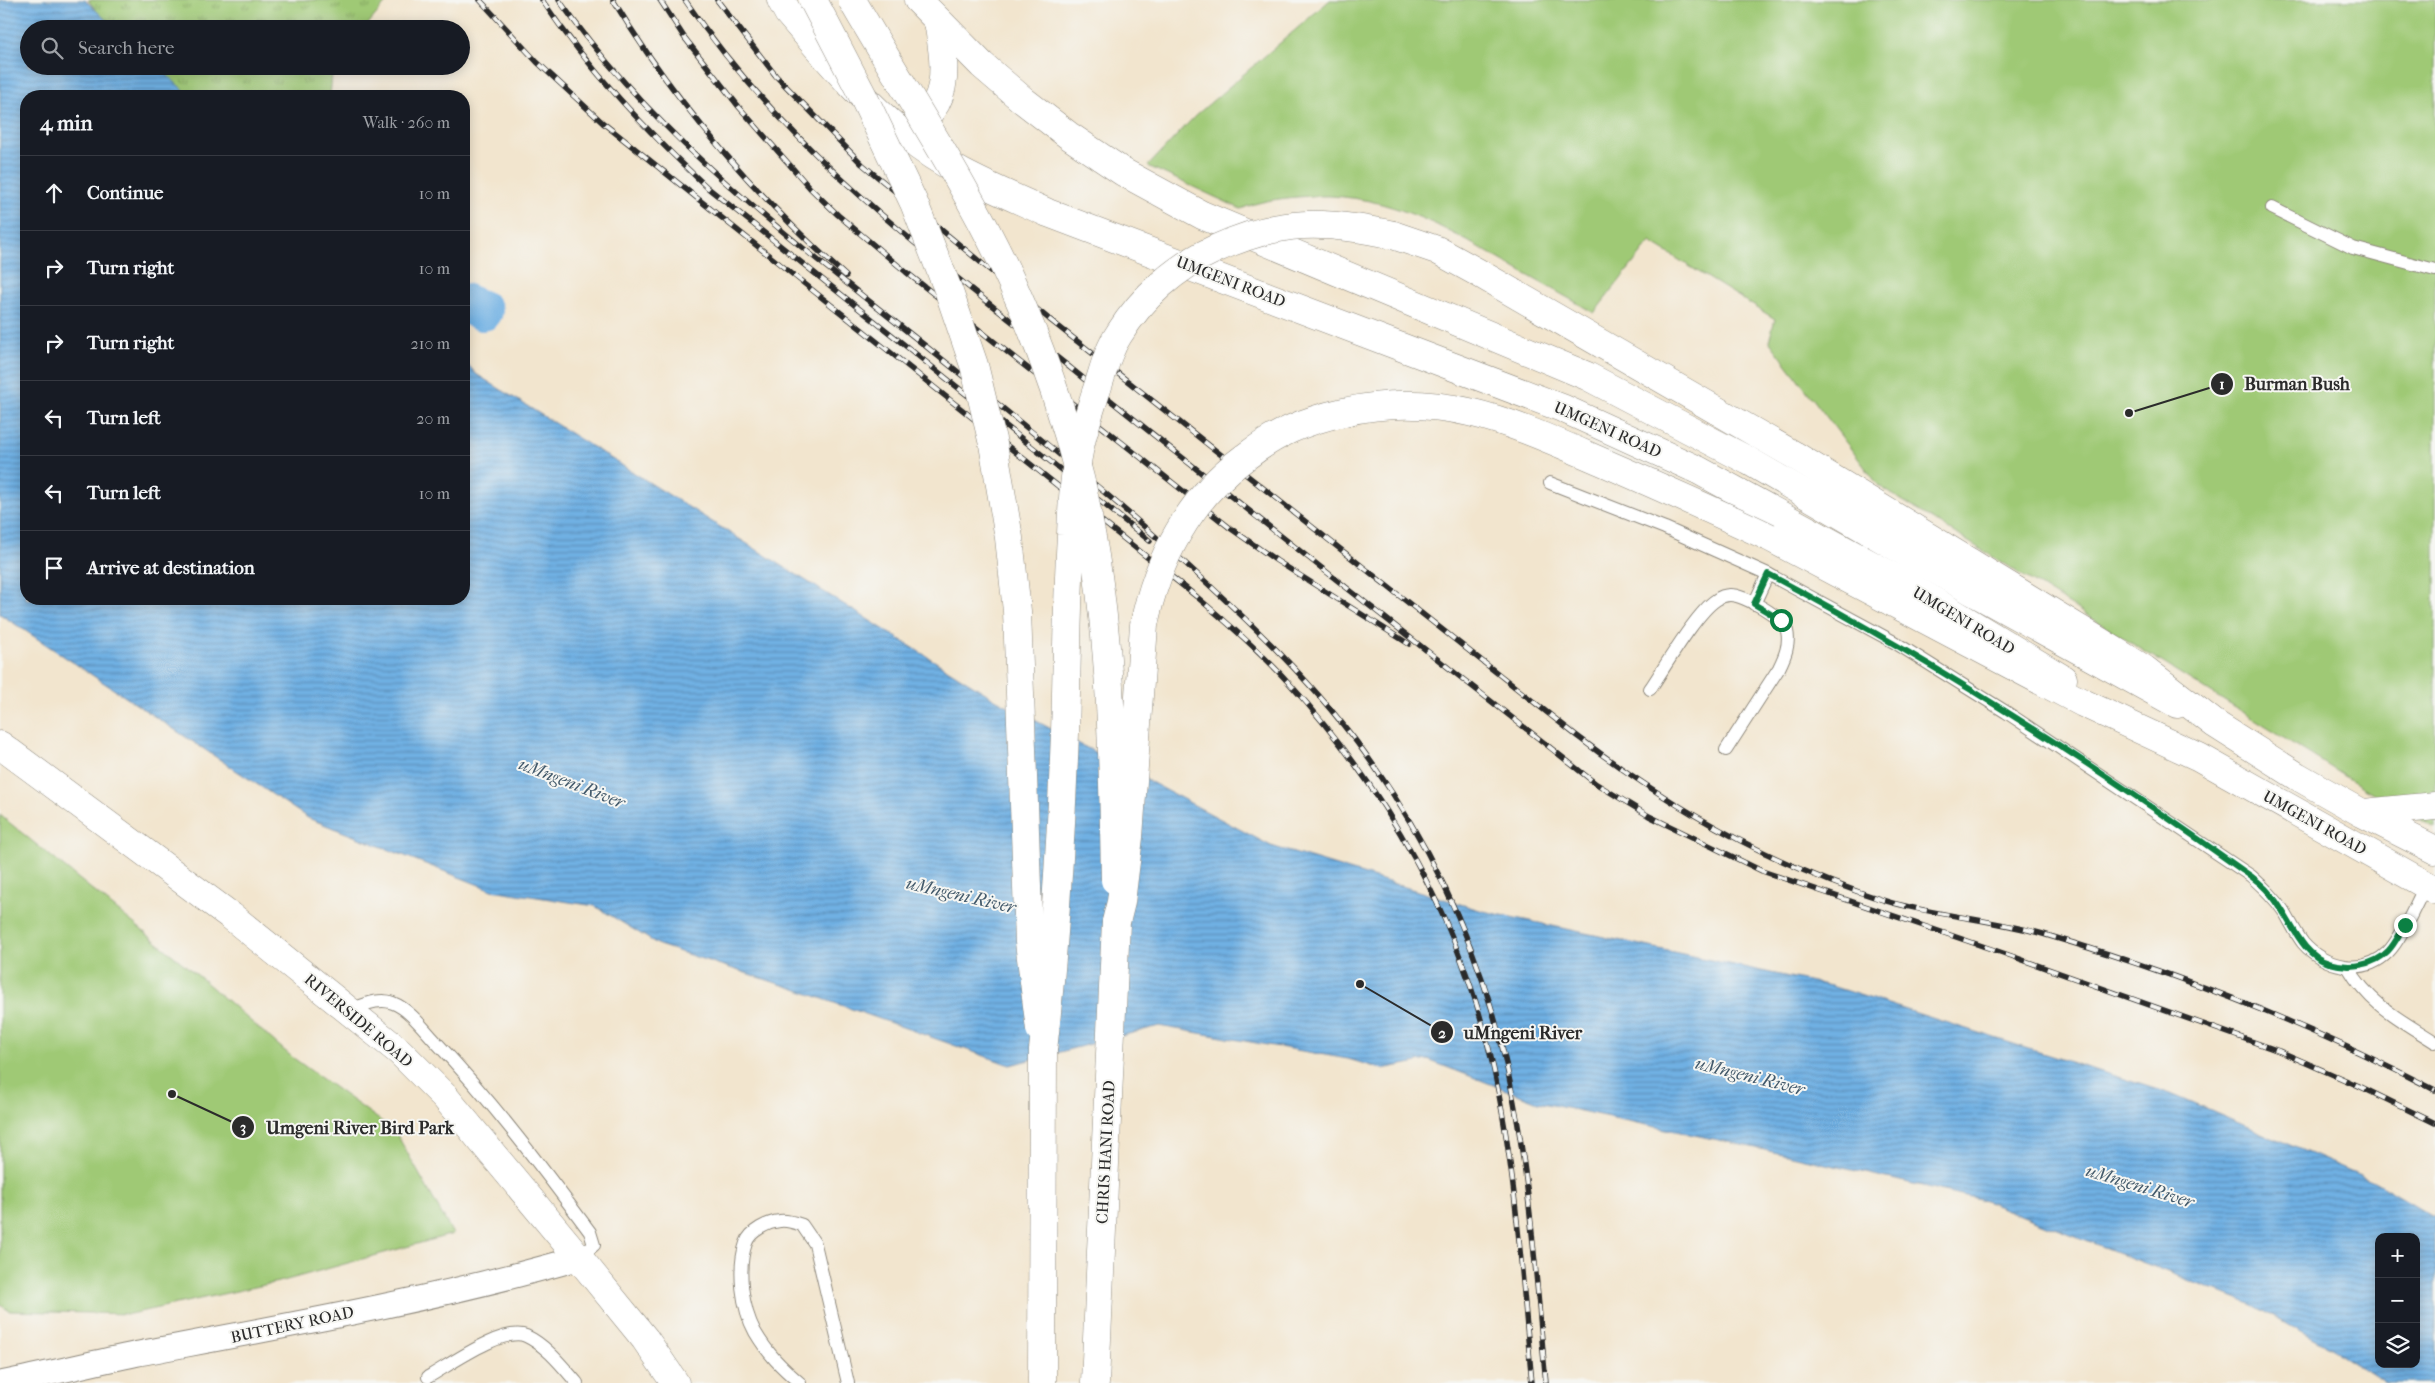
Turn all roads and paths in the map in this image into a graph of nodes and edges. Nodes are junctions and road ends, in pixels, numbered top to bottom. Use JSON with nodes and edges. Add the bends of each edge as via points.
{"nodes":[{"id":1,"x":780,"y":0,"type":"edge"},
{"id":2,"x":813,"y":0,"type":"edge"},
{"id":3,"x":852,"y":0,"type":"edge"},
{"id":4,"x":918,"y":0,"type":"edge"},
{"id":5,"x":938,"y":22,"type":"junction"},
{"id":6,"x":908,"y":138,"type":"junction"},
{"id":7,"x":2272,"y":208,"type":"dead end"},
{"id":8,"x":2435,"y":270,"type":"edge"},
{"id":9,"x":1550,"y":483,"type":"dead end"},
{"id":10,"x":1768,"y":574,"type":"junction"},
{"id":11,"x":1754,"y":604,"type":"junction"},
{"id":12,"x":1650,"y":689,"type":"dead end"},
{"id":13,"x":2215,"y":724,"type":"junction"},
{"id":14,"x":0,"y":744,"type":"edge"},
{"id":15,"x":1726,"y":750,"type":"dead end"},
{"id":16,"x":2199,"y":757,"type":"junction"},
{"id":17,"x":2435,"y":806,"type":"edge"},
{"id":18,"x":2362,"y":813,"type":"junction"},
{"id":19,"x":2435,"y":850,"type":"edge"},
{"id":20,"x":2431,"y":888,"type":"edge"},
{"id":21,"x":1116,"y":922,"type":"junction"},
{"id":22,"x":2348,"y":967,"type":"junction"},
{"id":23,"x":2435,"y":1042,"type":"edge"},
{"id":24,"x":1043,"y":1050,"type":"junction"},
{"id":25,"x":579,"y":1258,"type":"junction"},
{"id":26,"x":428,"y":1377,"type":"dead end"},
{"id":27,"x":3,"y":1383,"type":"edge"},
{"id":28,"x":577,"y":1383,"type":"edge"},
{"id":29,"x":675,"y":1383,"type":"edge"},
{"id":30,"x":800,"y":1383,"type":"edge"},
{"id":31,"x":848,"y":1383,"type":"edge"},
{"id":32,"x":1042,"y":1383,"type":"edge"},
{"id":33,"x":1095,"y":1383,"type":"edge"}],
"edges":[{"from":1,"to":6,"type":"main road","name":"UMGENI ROAD","via":[[850,86]]},
{"from":2,"to":24,"type":"main road","bridge":true,"via":[[914,203],[974,365],[993,444],[1017,611],[1029,942]]},
{"from":3,"to":21,"type":"main road","bridge":true,"via":[[957,177],[1010,280],[1041,356],[1081,479],[1099,580],[1106,644],[1112,729]]},
{"from":4,"to":5,"type":"main road","name":"UMGENI ROAD"},
{"from":5,"to":6,"type":"main road","via":[[943,56],[942,87],[934,106]]},
{"from":5,"to":13,"type":"main road","name":"UMGENI ROAD","via":[[1024,101],[1131,177],[1202,215],[1587,376],[1749,461],[2014,614]]},
{"from":6,"to":16,"type":"main road","name":"UMGENI ROAD","via":[[950,166],[1048,213],[1562,408],[1698,470],[1901,582]]},
{"from":7,"to":8,"type":"lane","via":[[2353,248]]},
{"from":9,"to":10,"type":"lane","via":[[1665,528]]},
{"from":10,"to":11,"type":"lane"},
{"from":10,"to":22,"type":"lane","via":[[1894,642],[2206,844],[2264,888],[2302,942],[2318,958]]},
{"from":11,"to":12,"type":"lane","via":[[1731,595],[1705,608]]},
{"from":11,"to":15,"type":"lane","via":[[1781,620],[1787,631],[1788,644],[1780,668]]},
{"from":13,"to":18,"type":"main road","name":"UMGENI ROAD"},
{"from":13,"to":24,"type":"main road","bridge":true,"via":[[2144,669],[1794,455],[1437,250],[1393,236],[1332,225],[1303,224],[1271,229],[1199,257],[1163,283],[1140,306],[1107,356],[1086,425],[1077,465],[1067,597],[1065,731],[1055,921]]},
{"from":14,"to":25,"type":"main road","name":"RIVERSIDE ROAD","via":[[231,916],[400,1052],[445,1097]]},
{"from":16,"to":20,"type":"main road","name":"UMGENI ROAD"},
{"from":16,"to":21,"type":"main road","bridge":true,"via":[[2075,699],[1703,505],[1494,418],[1465,410],[1419,404],[1385,405],[1316,419],[1280,433],[1234,465],[1202,496],[1166,554],[1149,599],[1144,625],[1125,870]]},
{"from":17,"to":18,"type":"main road"},
{"from":18,"to":19,"type":"main road","name":"UMGENI ROAD"},
{"from":20,"to":22,"type":"lane","via":[[2379,960]]},
{"from":21,"to":33,"type":"main road","name":"CHRIS HANI ROAD"},
{"from":22,"to":23,"type":"lane","via":[[2358,985],[2377,1004]]},
{"from":24,"to":32,"type":"main road"},
{"from":25,"to":27,"type":"street","name":"BUTTERY ROAD","via":[[316,1320]]},
{"from":25,"to":29,"type":"main road","name":"RIVERSIDE ROAD","via":[[646,1339]]},
{"from":26,"to":28,"type":"lane","via":[[487,1343],[511,1334],[524,1335],[538,1344]]},
{"from":30,"to":31,"type":"lane","via":[[777,1364],[754,1331],[741,1274],[746,1241],[762,1226],[781,1220],[802,1225],[815,1244]]}]}
